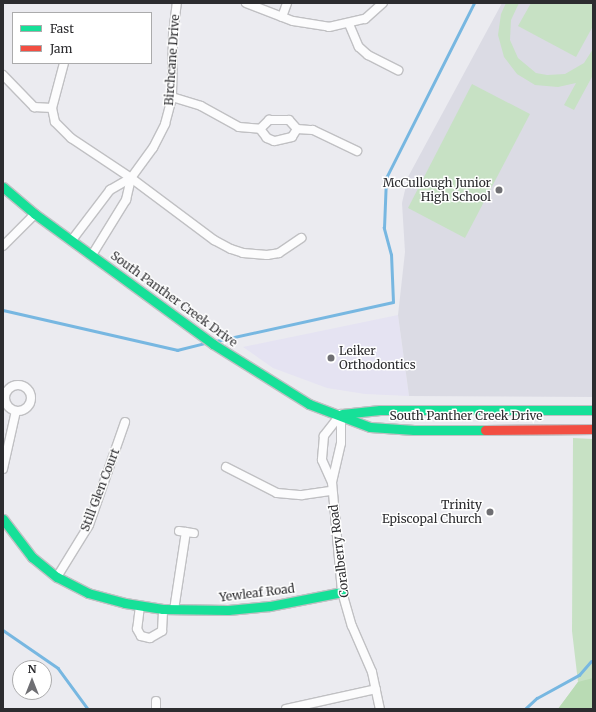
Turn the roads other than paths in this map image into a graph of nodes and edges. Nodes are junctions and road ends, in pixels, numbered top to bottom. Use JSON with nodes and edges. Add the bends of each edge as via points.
{"nodes":[{"id":1,"x":177,"y":3,"type":"edge"},
{"id":2,"x":246,"y":3,"type":"edge"},
{"id":3,"x":287,"y":3,"type":"edge"},
{"id":4,"x":383,"y":3,"type":"edge"},
{"id":5,"x":282,"y":17,"type":"junction"},
{"id":6,"x":349,"y":24,"type":"junction"},
{"id":7,"x":64,"y":64,"type":"edge"},
{"id":8,"x":398,"y":70,"type":"dead end"},
{"id":9,"x":3,"y":75,"type":"edge"},
{"id":10,"x":172,"y":97,"type":"junction"},
{"id":11,"x":52,"y":108,"type":"junction"},
{"id":12,"x":260,"y":129,"type":"junction"},
{"id":13,"x":297,"y":129,"type":"junction"},
{"id":14,"x":357,"y":151,"type":"dead end"},
{"id":15,"x":131,"y":178,"type":"junction"},
{"id":16,"x":3,"y":187,"type":"edge"},
{"id":17,"x":35,"y":214,"type":"junction"},
{"id":18,"x":301,"y":238,"type":"dead end"},
{"id":19,"x":72,"y":240,"type":"junction"},
{"id":20,"x":3,"y":246,"type":"edge"},
{"id":21,"x":92,"y":255,"type":"junction"},
{"id":22,"x":593,"y":410,"type":"edge"},
{"id":23,"x":16,"y":411,"type":"dead end"},
{"id":24,"x":341,"y":414,"type":"junction"},
{"id":25,"x":125,"y":422,"type":"dead end"},
{"id":26,"x":593,"y":429,"type":"edge"},
{"id":27,"x":226,"y":467,"type":"dead end"},
{"id":28,"x":3,"y":469,"type":"edge"},
{"id":29,"x":332,"y":482,"type":"junction"},
{"id":30,"x":332,"y":491,"type":"junction"},
{"id":31,"x":3,"y":519,"type":"edge"},
{"id":32,"x":187,"y":532,"type":"dead end"},
{"id":33,"x":57,"y":577,"type":"junction"},
{"id":34,"x":342,"y":592,"type":"junction"},
{"id":35,"x":140,"y":606,"type":"junction"},
{"id":36,"x":163,"y":609,"type":"junction"},
{"id":37,"x":174,"y":610,"type":"junction"},
{"id":38,"x":376,"y":689,"type":"junction"},
{"id":39,"x":286,"y":709,"type":"edge"},
{"id":40,"x":380,"y":709,"type":"edge"}],
"edges":[{"from":1,"to":10,"type":"street","name":"Birchcane Drive","via":[[173,34]]},
{"from":2,"to":5,"type":"street"},
{"from":3,"to":5,"type":"street"},
{"from":4,"to":6,"type":"street","via":[[365,19]]},
{"from":5,"to":6,"type":"street","via":[[317,26]]},
{"from":6,"to":8,"type":"street","via":[[359,47],[368,55]]},
{"from":7,"to":11,"type":"street"},
{"from":9,"to":11,"type":"street","via":[[34,107]]},
{"from":10,"to":12,"type":"street","via":[[201,106],[239,127]]},
{"from":10,"to":15,"type":"street","name":"Birchcane Drive","via":[[153,148]]},
{"from":11,"to":15,"type":"street","via":[[55,122],[71,138]]},
{"from":12,"to":13,"type":"street","via":[[269,120],[280,119],[289,120]]},
{"from":12,"to":13,"type":"street","via":[[267,138],[274,141],[292,137]]},
{"from":13,"to":14,"type":"street","via":[[313,130]]},
{"from":15,"to":18,"type":"street","via":[[214,240],[243,253],[279,253]]},
{"from":15,"to":19,"type":"street","name":"Birchcane Drive","via":[[110,190]]},
{"from":15,"to":21,"type":"street","name":"Birchcane Drive","via":[[126,200]]},
{"from":16,"to":17,"type":"street","name":"South Panther Creek Drive"},
{"from":17,"to":19,"type":"street","name":"South Panther Creek Drive"},
{"from":17,"to":20,"type":"street"},
{"from":19,"to":21,"type":"street","name":"South Panther Creek Drive"},
{"from":21,"to":24,"type":"street","name":"South Panther Creek Drive","via":[[213,344],[296,398]]},
{"from":22,"to":24,"type":"street","name":"South Panther Creek Drive","via":[[373,410]]},
{"from":23,"to":28,"type":"street"},
{"from":24,"to":26,"type":"street","name":"South Panther Creek Drive","via":[[370,427]]},
{"from":24,"to":29,"type":"street","name":"Coralberry Road","via":[[341,443]]},
{"from":24,"to":29,"type":"street","name":"Coralberry Road","via":[[324,436],[322,460]]},
{"from":25,"to":33,"type":"street","name":"Still Glen Court","via":[[89,525]]},
{"from":27,"to":30,"type":"street","via":[[249,481],[277,493],[302,495]]},
{"from":29,"to":30,"type":"street","name":"Coralberry Road"},
{"from":30,"to":34,"type":"street","name":"Coralberry Road"},
{"from":31,"to":33,"type":"street","name":"Yewleaf Road","via":[[32,557]]},
{"from":32,"to":37,"type":"street"},
{"from":33,"to":35,"type":"street","name":"Yewleaf Road","via":[[88,593]]},
{"from":34,"to":37,"type":"street","name":"Yewleaf Road","via":[[248,609]]},
{"from":34,"to":38,"type":"street","name":"Coralberry Road"},
{"from":35,"to":36,"type":"street","name":"Yewleaf Road"},
{"from":35,"to":36,"type":"street","via":[[137,629],[141,636],[150,638],[162,631]]},
{"from":36,"to":37,"type":"street","name":"Yewleaf Road"},
{"from":38,"to":39,"type":"street"},
{"from":38,"to":40,"type":"street","name":"Coralberry Road"}]}
